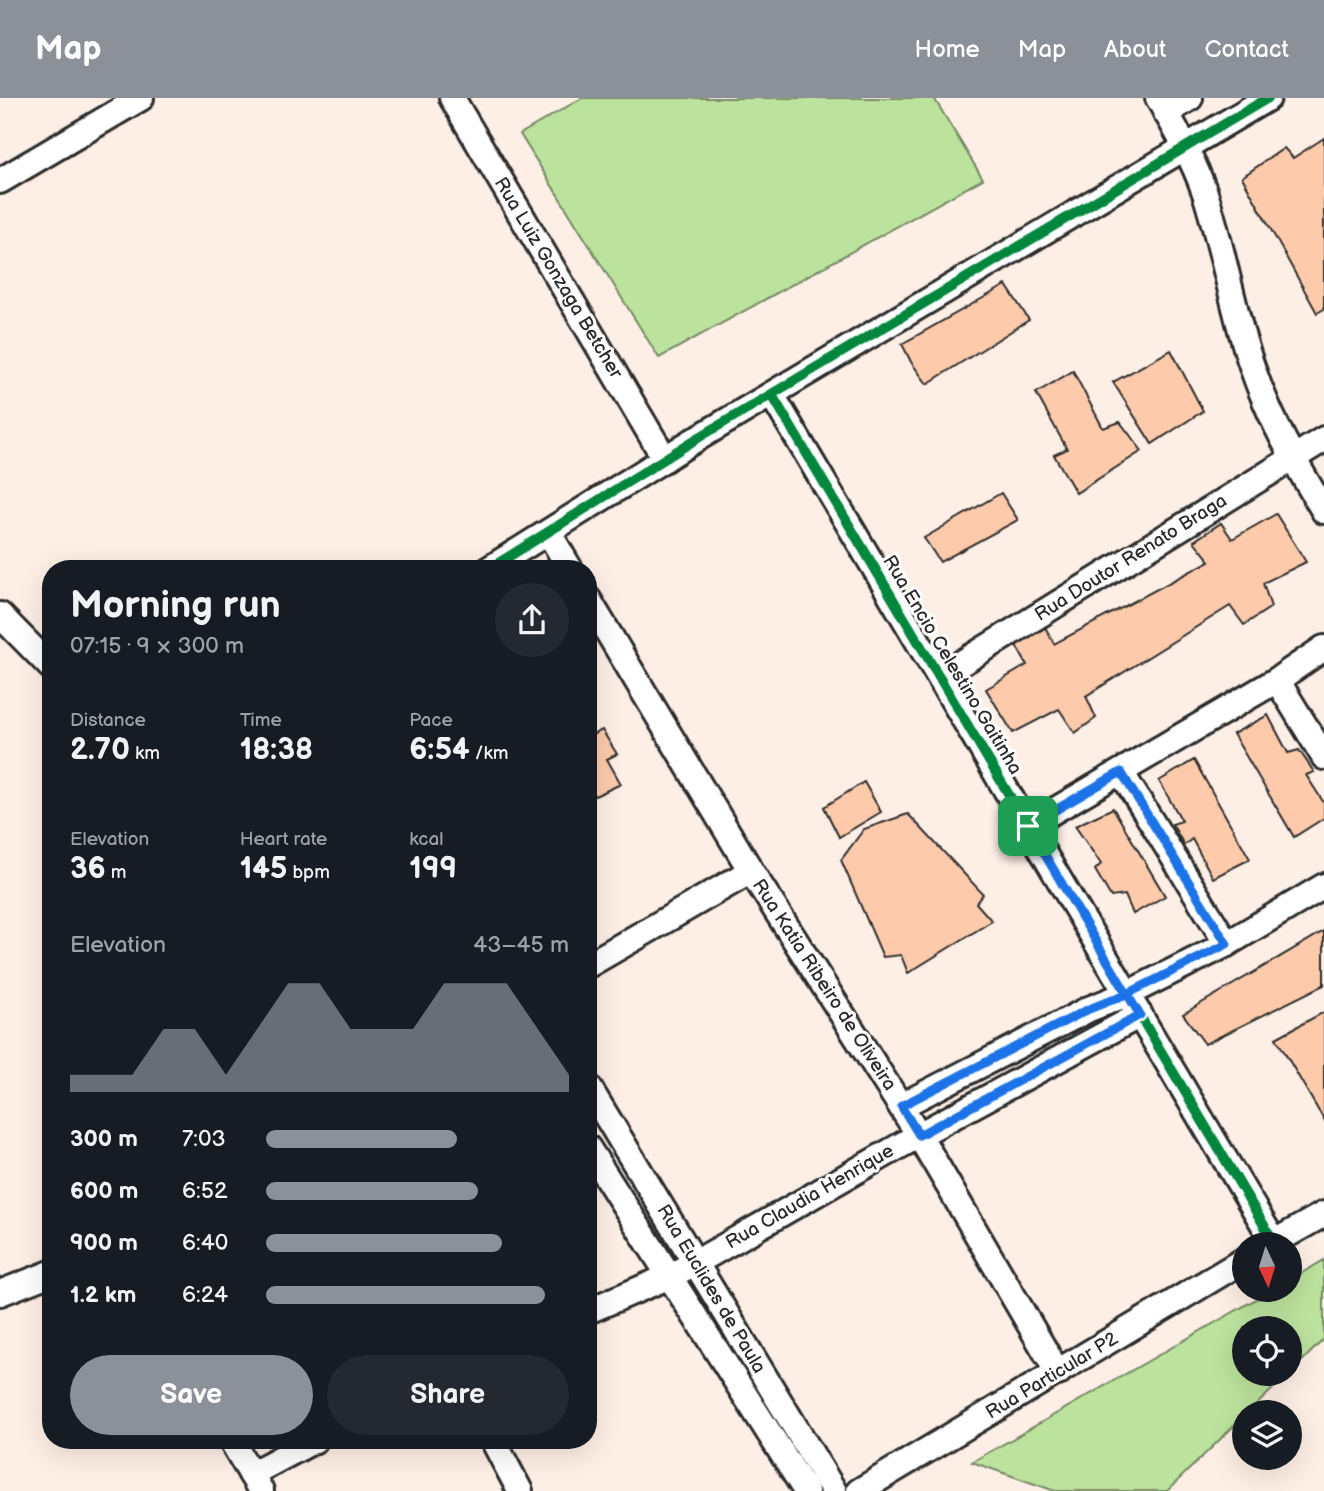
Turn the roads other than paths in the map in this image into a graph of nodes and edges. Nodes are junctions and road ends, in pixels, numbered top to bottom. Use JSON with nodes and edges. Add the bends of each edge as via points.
{"nodes":[{"id":1,"x":141,"y":98,"type":"edge"},
{"id":2,"x":452,"y":98,"type":"edge"},
{"id":3,"x":1191,"y":98,"type":"edge"},
{"id":4,"x":1268,"y":98,"type":"edge"},
{"id":5,"x":1162,"y":105,"type":"edge"},
{"id":6,"x":1186,"y":148,"type":"junction"},
{"id":7,"x":0,"y":181,"type":"edge"},
{"id":8,"x":772,"y":395,"type":"junction"},
{"id":9,"x":1324,"y":439,"type":"edge"},
{"id":10,"x":1293,"y":458,"type":"junction"},
{"id":11,"x":665,"y":459,"type":"junction"},
{"id":12,"x":1324,"y":511,"type":"edge"},
{"id":13,"x":549,"y":533,"type":"junction"},
{"id":14,"x":504,"y":560,"type":"edge"},
{"id":15,"x":565,"y":560,"type":"edge"},
{"id":16,"x":597,"y":613,"type":"edge"},
{"id":17,"x":0,"y":615,"type":"edge"},
{"id":18,"x":1324,"y":648,"type":"edge"},
{"id":19,"x":42,"y":658,"type":"edge"},
{"id":20,"x":939,"y":677,"type":"junction"},
{"id":21,"x":1277,"y":680,"type":"junction"},
{"id":22,"x":1324,"y":757,"type":"edge"},
{"id":23,"x":1121,"y":772,"type":"junction"},
{"id":24,"x":1028,"y":826,"type":"junction"},
{"id":25,"x":751,"y":871,"type":"junction"},
{"id":26,"x":1324,"y":886,"type":"edge"},
{"id":27,"x":1227,"y":944,"type":"junction"},
{"id":28,"x":597,"y":960,"type":"edge"},
{"id":29,"x":1133,"y":1005,"type":"junction"},
{"id":30,"x":597,"y":1101,"type":"edge"},
{"id":31,"x":901,"y":1106,"type":"junction"},
{"id":32,"x":919,"y":1135,"type":"junction"},
{"id":33,"x":597,"y":1162,"type":"edge"},
{"id":34,"x":1324,"y":1214,"type":"edge"},
{"id":35,"x":1267,"y":1232,"type":"edge"},
{"id":36,"x":1292,"y":1232,"type":"edge"},
{"id":37,"x":695,"y":1263,"type":"junction"},
{"id":38,"x":1232,"y":1267,"type":"edge"},
{"id":39,"x":670,"y":1276,"type":"junction"},
{"id":40,"x":42,"y":1277,"type":"edge"},
{"id":41,"x":0,"y":1293,"type":"edge"},
{"id":42,"x":597,"y":1307,"type":"edge"},
{"id":43,"x":1058,"y":1373,"type":"junction"},
{"id":44,"x":236,"y":1449,"type":"edge"},
{"id":45,"x":303,"y":1449,"type":"edge"},
{"id":46,"x":498,"y":1449,"type":"edge"},
{"id":47,"x":256,"y":1483,"type":"edge"},
{"id":48,"x":520,"y":1491,"type":"edge"},
{"id":49,"x":806,"y":1491,"type":"edge"},
{"id":50,"x":834,"y":1491,"type":"edge"},
{"id":51,"x":859,"y":1491,"type":"edge"}],
"edges":[{"from":1,"to":7,"type":"street"},
{"from":2,"to":11,"type":"street","name":"Rua Luiz Gonzaga Betcher"},
{"from":3,"to":5,"type":"street"},
{"from":4,"to":6,"type":"street"},
{"from":5,"to":6,"type":"street"},
{"from":6,"to":8,"type":"street"},
{"from":6,"to":10,"type":"street","via":[[1205,193],[1263,397]]},
{"from":8,"to":11,"type":"street"},
{"from":8,"to":20,"type":"street","name":"Rua Encio Celestino Gaitinha"},
{"from":9,"to":10,"type":"street","name":"Rua Doutor Renato Braga"},
{"from":10,"to":12,"type":"street"},
{"from":10,"to":20,"type":"street","name":"Rua Doutor Renato Braga"},
{"from":11,"to":13,"type":"street"},
{"from":13,"to":14,"type":"street"},
{"from":13,"to":15,"type":"street"},
{"from":16,"to":25,"type":"street","name":"Rua Katia Ribeiro de Oliveira"},
{"from":17,"to":19,"type":"street"},
{"from":18,"to":21,"type":"street"},
{"from":20,"to":24,"type":"street","name":"Rua Encio Celestino Gaitinha"},
{"from":21,"to":22,"type":"street"},
{"from":21,"to":23,"type":"street"},
{"from":23,"to":24,"type":"street"},
{"from":23,"to":27,"type":"street"},
{"from":24,"to":29,"type":"street","name":"Rua Encio Celestino Gaitinha"},
{"from":25,"to":28,"type":"street"},
{"from":25,"to":31,"type":"street","name":"Rua Katia Ribeiro de Oliveira"},
{"from":26,"to":27,"type":"street"},
{"from":27,"to":29,"type":"street"},
{"from":29,"to":31,"type":"street","via":[[1089,1009]]},
{"from":29,"to":32,"type":"street","name":"Rua Claudia Henrique"},
{"from":29,"to":35,"type":"street","name":"Rua Encio Celestino Gaitinha"},
{"from":30,"to":37,"type":"street","name":"Rua Euclides de Paula"},
{"from":31,"to":32,"type":"street","name":"Rua Katia Ribeiro de Oliveira"},
{"from":32,"to":37,"type":"street","name":"Rua Claudia Henrique"},
{"from":32,"to":43,"type":"street","name":"Rua Katia Ribeiro de Oliveira"},
{"from":33,"to":39,"type":"street","name":"Rua Euclides de Paula"},
{"from":34,"to":36,"type":"street"},
{"from":37,"to":39,"type":"street","name":"Rua Claudia Henrique"},
{"from":37,"to":50,"type":"street","name":"Rua Euclides de Paula"},
{"from":38,"to":43,"type":"street","name":"Rua Particular P2"},
{"from":39,"to":42,"type":"street","name":"Rua Claudia Henrique"},
{"from":39,"to":49,"type":"street","name":"Rua Euclides de Paula"},
{"from":40,"to":41,"type":"street"},
{"from":43,"to":51,"type":"street","name":"Rua Particular P2"},
{"from":44,"to":47,"type":"street"},
{"from":45,"to":47,"type":"street"},
{"from":46,"to":48,"type":"street"}]}
